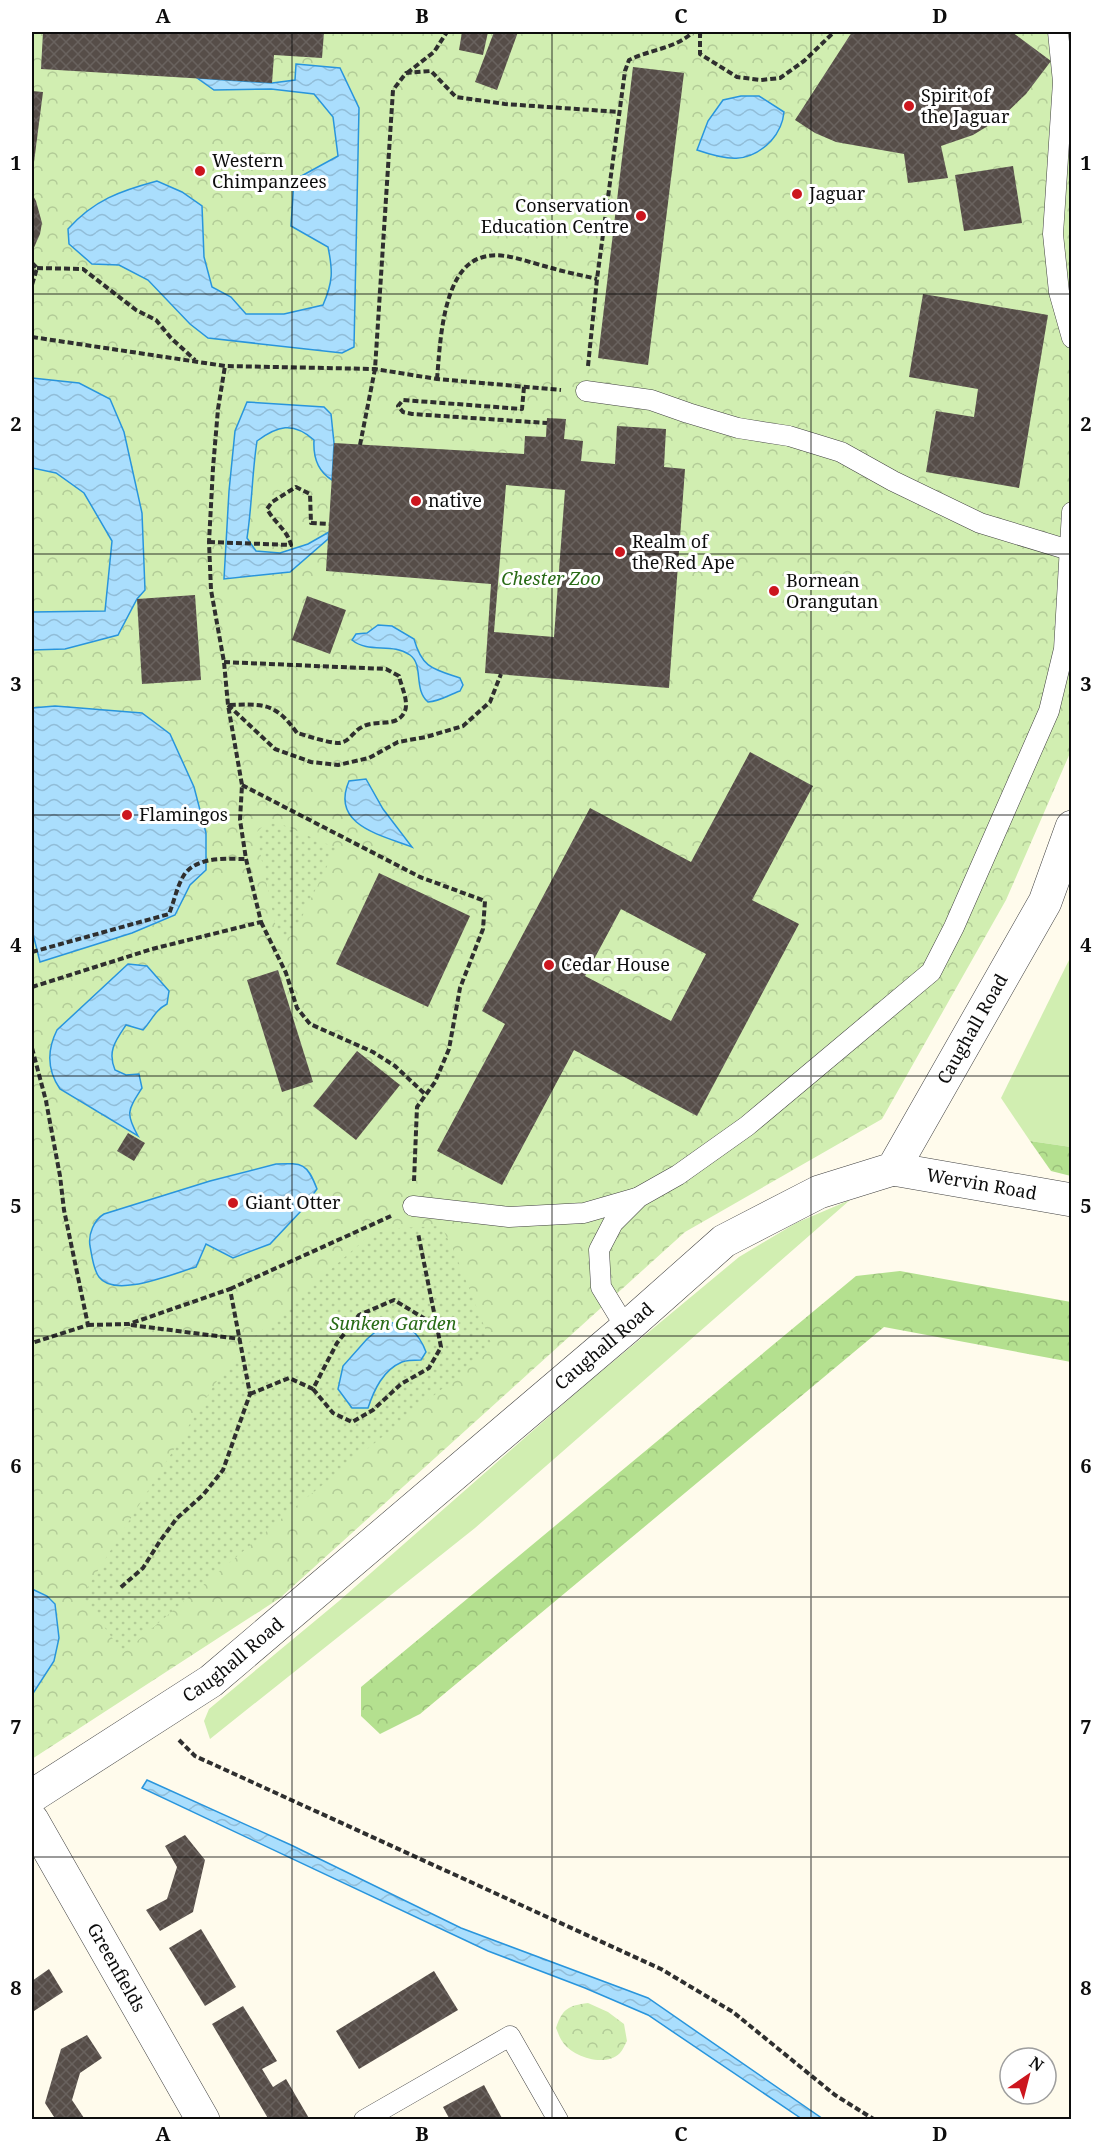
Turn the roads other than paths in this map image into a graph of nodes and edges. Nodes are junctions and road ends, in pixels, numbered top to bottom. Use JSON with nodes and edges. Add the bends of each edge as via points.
{"nodes":[{"id":1,"x":1058,"y":32,"type":"edge"},
{"id":2,"x":1071,"y":338,"type":"edge"},
{"id":3,"x":586,"y":391,"type":"road end"},
{"id":4,"x":1071,"y":512,"type":"edge"},
{"id":5,"x":1069,"y":550,"type":"junction"},
{"id":6,"x":1071,"y":827,"type":"edge"},
{"id":7,"x":892,"y":1169,"type":"junction"},
{"id":8,"x":639,"y":1197,"type":"junction"},
{"id":9,"x":1071,"y":1200,"type":"edge"},
{"id":10,"x":412,"y":1206,"type":"road end"},
{"id":11,"x":626,"y":1328,"type":"junction"},
{"id":12,"x":32,"y":1796,"type":"edge"},
{"id":13,"x":32,"y":1820,"type":"edge"},
{"id":14,"x":198,"y":2118,"type":"edge"},
{"id":15,"x":364,"y":2120,"type":"edge"},
{"id":16,"x":558,"y":2120,"type":"edge"}],
"edges":[{"from":1,"to":2,"type":"lane","via":[[1063,82],[1053,234],[1059,292]]},
{"from":3,"to":5,"type":"lane","via":[[651,400],[738,428],[789,436],[841,452],[893,482],[980,523]]},
{"from":4,"to":5,"type":"lane"},
{"from":5,"to":8,"type":"lane","via":[[1064,649],[1049,711],[931,972],[747,1126],[678,1175]]},
{"from":6,"to":7,"type":"street","name":"Caughall Road","via":[[1045,902]]},
{"from":7,"to":9,"type":"street","name":"Wervin Road"},
{"from":7,"to":11,"type":"street","name":"Caughall Road","via":[[819,1192],[724,1241]]},
{"from":8,"to":10,"type":"lane","via":[[584,1213],[509,1217]]},
{"from":8,"to":11,"type":"lane","via":[[613,1223],[598,1250],[601,1287]]},
{"from":11,"to":12,"type":"street","name":"Caughall Road","via":[[211,1681]]},
{"from":13,"to":14,"type":"street","name":"Greenfields"},
{"from":15,"to":16,"type":"lane","via":[[510,2036]]}]}
